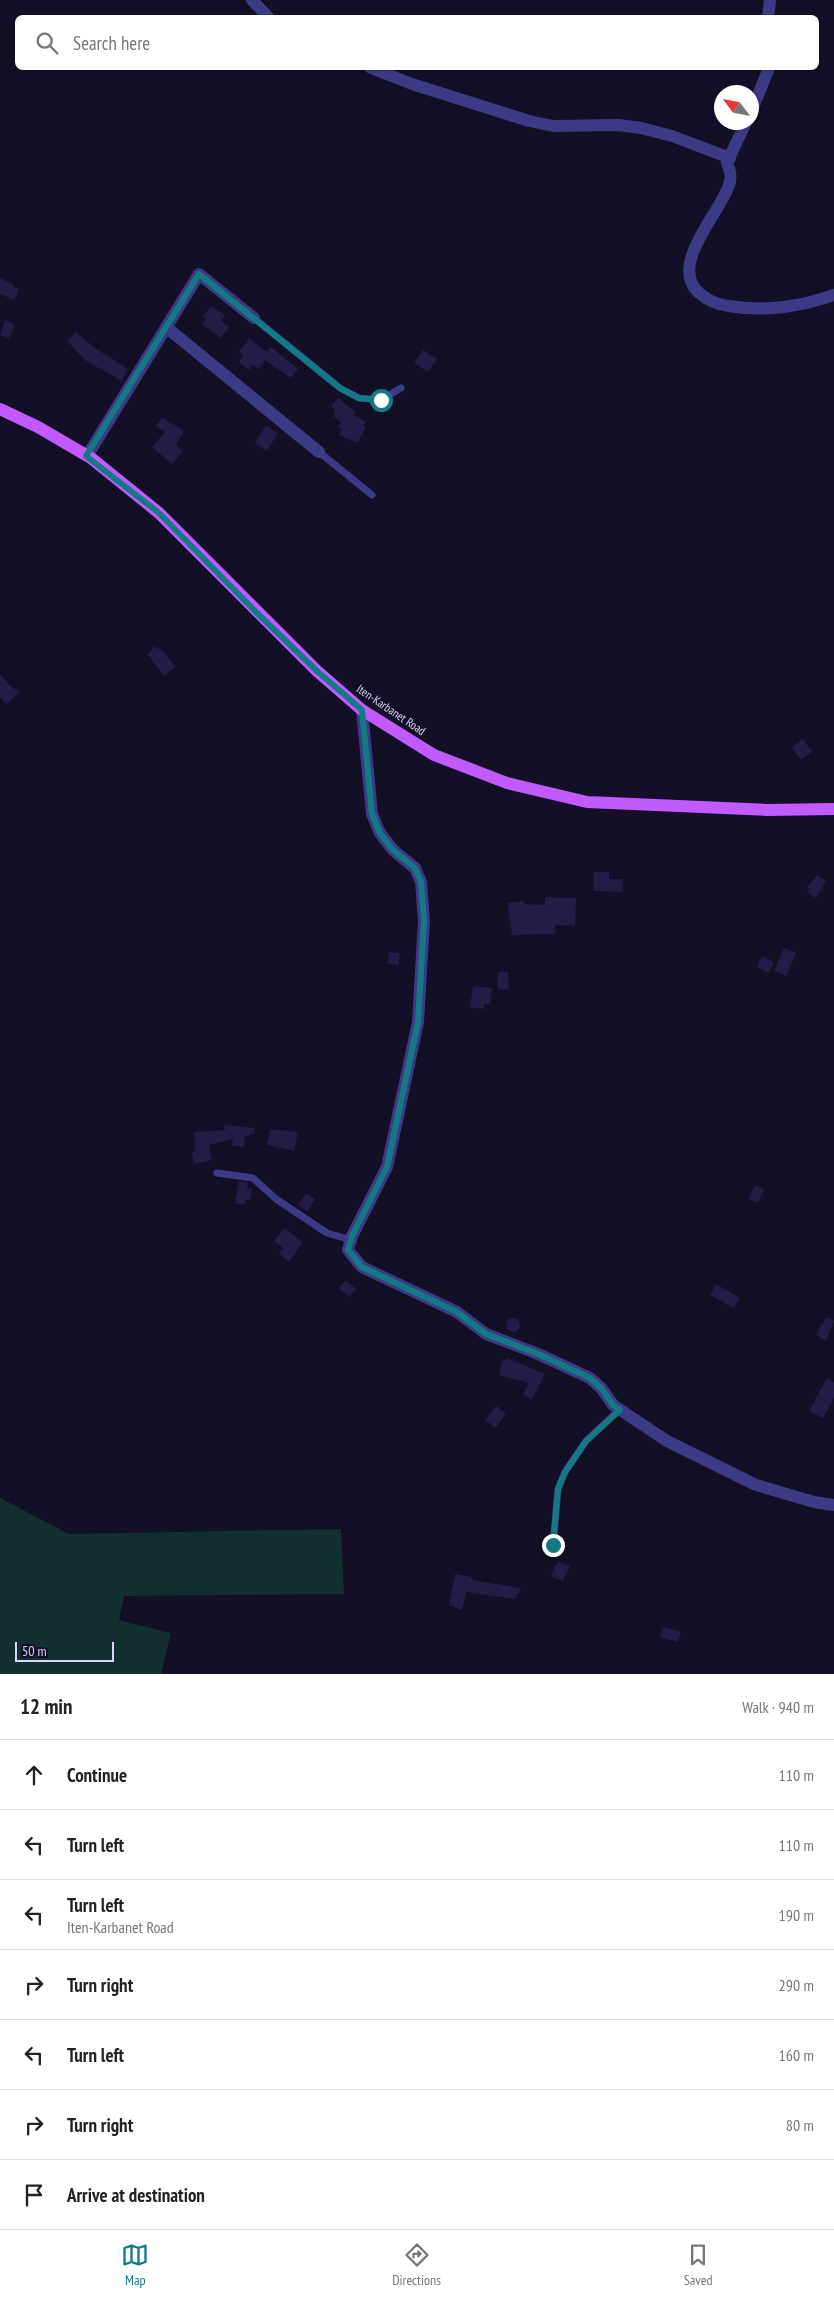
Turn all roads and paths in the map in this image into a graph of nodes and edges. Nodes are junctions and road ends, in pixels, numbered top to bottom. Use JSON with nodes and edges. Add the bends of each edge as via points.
{"nodes":[{"id":1,"x":252,"y":0,"type":"edge"},
{"id":2,"x":770,"y":0,"type":"edge"},
{"id":3,"x":266,"y":15,"type":"edge"},
{"id":4,"x":768,"y":15,"type":"edge"},
{"id":5,"x":376,"y":70,"type":"edge"},
{"id":6,"x":768,"y":70,"type":"edge"},
{"id":7,"x":759,"y":93,"type":"edge"},
{"id":8,"x":742,"y":130,"type":"edge"},
{"id":9,"x":730,"y":158,"type":"junction"},
{"id":10,"x":834,"y":295,"type":"edge"},
{"id":11,"x":254,"y":318,"type":"joint"},
{"id":12,"x":166,"y":327,"type":"junction"},
{"id":13,"x":401,"y":388,"type":"dead end"},
{"id":14,"x":0,"y":409,"type":"edge"},
{"id":15,"x":319,"y":452,"type":"joint"},
{"id":16,"x":86,"y":456,"type":"junction"},
{"id":17,"x":372,"y":495,"type":"dead end"},
{"id":18,"x":362,"y":710,"type":"junction"},
{"id":19,"x":834,"y":809,"type":"edge"},
{"id":20,"x":218,"y":1173,"type":"dead end"},
{"id":21,"x":351,"y":1240,"type":"junction"},
{"id":22,"x":620,"y":1410,"type":"junction"},
{"id":23,"x":834,"y":1505,"type":"edge"},
{"id":24,"x":553,"y":1545,"type":"dead end"}],
"edges":[{"from":1,"to":3,"type":"street"},
{"from":2,"to":4,"type":"street"},
{"from":5,"to":9,"type":"street","via":[[412,84],[553,126],[641,128]]},
{"from":6,"to":7,"type":"street"},
{"from":8,"to":9,"type":"street"},
{"from":9,"to":10,"type":"street","via":[[727,163],[731,172],[729,185],[695,247],[688,269],[693,288],[705,298],[722,305],[746,309],[814,302]]},
{"from":11,"to":12,"type":"street","via":[[199,274]]},
{"from":11,"to":13,"type":"lane","via":[[340,388],[359,398],[381,400]]},
{"from":12,"to":15,"type":"street"},
{"from":12,"to":16,"type":"street"},
{"from":14,"to":16,"type":"main road","name":"Iten-Karbanet Road"},
{"from":15,"to":17,"type":"lane"},
{"from":16,"to":18,"type":"main road","name":"Iten-Karbanet Road","via":[[159,513],[256,612]]},
{"from":18,"to":19,"type":"main road","name":"Iten-Karbanet Road","via":[[434,755],[507,783],[587,802],[768,810]]},
{"from":18,"to":21,"type":"street","via":[[372,814],[380,833],[393,850],[415,868],[421,882],[424,921],[418,1022],[387,1167]]},
{"from":20,"to":21,"type":"lane","via":[[253,1178],[327,1233]]},
{"from":21,"to":22,"type":"street","via":[[348,1250],[362,1267],[457,1312],[486,1334],[590,1378]]},
{"from":22,"to":23,"type":"street","via":[[667,1441],[756,1485]]},
{"from":22,"to":24,"type":"lane","via":[[586,1441],[565,1472],[558,1489]]}]}
